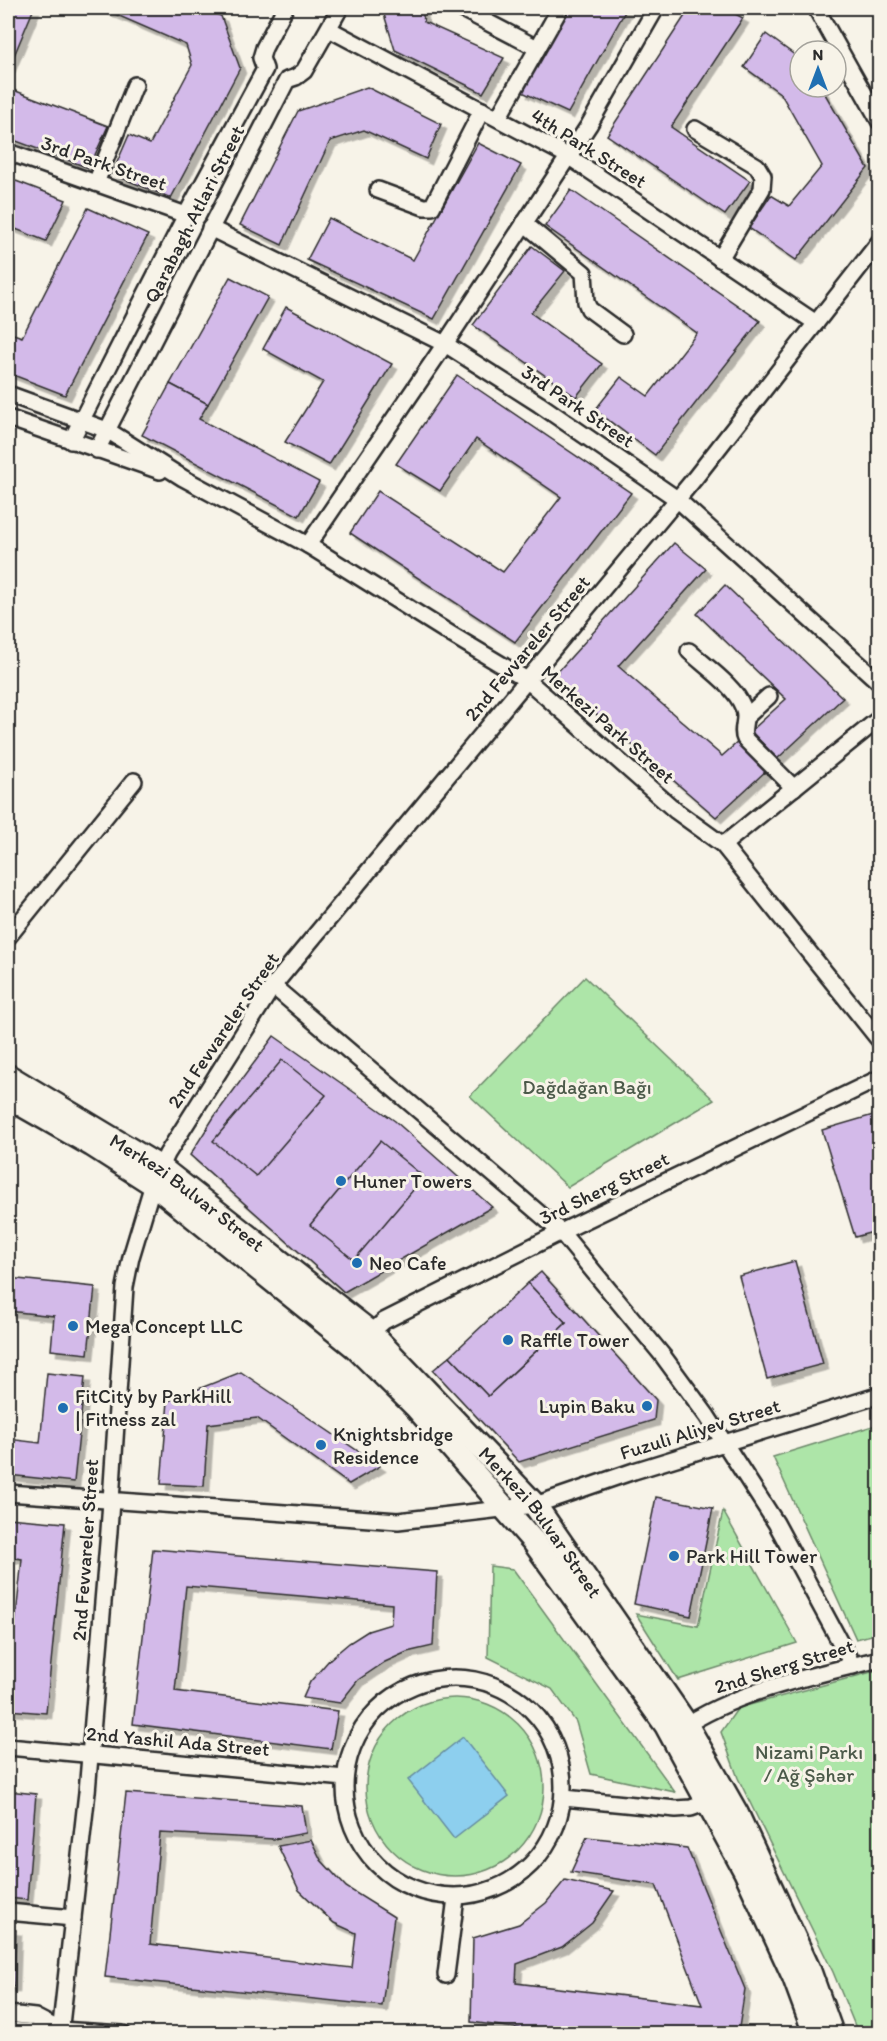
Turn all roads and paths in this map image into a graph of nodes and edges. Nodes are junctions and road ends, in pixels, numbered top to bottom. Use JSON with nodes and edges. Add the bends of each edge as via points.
{"nodes":[{"id":1,"x":285,"y":8,"type":"edge"},
{"id":2,"x":340,"y":8,"type":"edge"},
{"id":3,"x":460,"y":8,"type":"edge"},
{"id":4,"x":558,"y":8,"type":"edge"},
{"id":5,"x":656,"y":8,"type":"edge"},
{"id":6,"x":816,"y":8,"type":"edge"},
{"id":7,"x":328,"y":29,"type":"junction"},
{"id":8,"x":537,"y":48,"type":"junction"},
{"id":9,"x":265,"y":69,"type":"junction"},
{"id":10,"x":287,"y":80,"type":"junction"},
{"id":11,"x":135,"y":85,"type":"dead end"},
{"id":12,"x":482,"y":110,"type":"junction"},
{"id":13,"x":498,"y":118,"type":"junction"},
{"id":14,"x":879,"y":122,"type":"edge"},
{"id":15,"x":695,"y":129,"type":"dead end"},
{"id":16,"x":8,"y":152,"type":"edge"},
{"id":17,"x":568,"y":156,"type":"junction"},
{"id":18,"x":96,"y":183,"type":"junction"},
{"id":19,"x":378,"y":190,"type":"dead end"},
{"id":20,"x":186,"y":215,"type":"junction"},
{"id":21,"x":524,"y":223,"type":"junction"},
{"id":22,"x":210,"y":228,"type":"junction"},
{"id":23,"x":879,"y":242,"type":"edge"},
{"id":24,"x":720,"y":259,"type":"junction"},
{"id":25,"x":816,"y":323,"type":"junction"},
{"id":26,"x":623,"y":334,"type":"dead end"},
{"id":27,"x":446,"y":344,"type":"junction"},
{"id":28,"x":8,"y":394,"type":"edge"},
{"id":29,"x":8,"y":418,"type":"edge"},
{"id":30,"x":81,"y":421,"type":"junction"},
{"id":31,"x":107,"y":430,"type":"junction"},
{"id":32,"x":71,"y":441,"type":"junction"},
{"id":33,"x":97,"y":450,"type":"junction"},
{"id":34,"x":183,"y":478,"type":"junction"},
{"id":35,"x":677,"y":499,"type":"junction"},
{"id":36,"x":309,"y":544,"type":"junction"},
{"id":37,"x":689,"y":651,"type":"dead end"},
{"id":38,"x":527,"y":680,"type":"junction"},
{"id":39,"x":879,"y":683,"type":"edge"},
{"id":40,"x":769,"y":696,"type":"dead end"},
{"id":41,"x":746,"y":717,"type":"junction"},
{"id":42,"x":879,"y":718,"type":"edge"},
{"id":43,"x":134,"y":781,"type":"dead end"},
{"id":44,"x":794,"y":788,"type":"junction"},
{"id":45,"x":723,"y":845,"type":"junction"},
{"id":46,"x":8,"y":937,"type":"edge"},
{"id":47,"x":273,"y":986,"type":"junction"},
{"id":48,"x":879,"y":1041,"type":"edge"},
{"id":49,"x":8,"y":1076,"type":"edge"},
{"id":50,"x":879,"y":1078,"type":"edge"},
{"id":51,"x":8,"y":1097,"type":"edge"},
{"id":52,"x":157,"y":1176,"type":"junction"},
{"id":53,"x":561,"y":1232,"type":"junction"},
{"id":54,"x":362,"y":1340,"type":"junction"},
{"id":55,"x":879,"y":1395,"type":"edge"},
{"id":56,"x":726,"y":1444,"type":"junction"},
{"id":57,"x":8,"y":1493,"type":"edge"},
{"id":58,"x":110,"y":1502,"type":"junction"},
{"id":59,"x":535,"y":1505,"type":"junction"},
{"id":60,"x":504,"y":1508,"type":"junction"},
{"id":61,"x":879,"y":1659,"type":"edge"},
{"id":62,"x":853,"y":1666,"type":"junction"},
{"id":63,"x":679,"y":1730,"type":"junction"},
{"id":64,"x":8,"y":1747,"type":"edge"},
{"id":65,"x":89,"y":1754,"type":"junction"},
{"id":66,"x":345,"y":1778,"type":"junction"},
{"id":67,"x":564,"y":1798,"type":"junction"},
{"id":68,"x":708,"y":1802,"type":"junction"},
{"id":69,"x":456,"y":1898,"type":"junction"},
{"id":70,"x":8,"y":1911,"type":"edge"},
{"id":71,"x":73,"y":1918,"type":"junction"},
{"id":72,"x":446,"y":1975,"type":"dead end"},
{"id":73,"x":8,"y":2014,"type":"edge"},
{"id":74,"x":8,"y":2030,"type":"edge"},
{"id":75,"x":60,"y":2032,"type":"edge"},
{"id":76,"x":123,"y":2034,"type":"edge"},
{"id":77,"x":815,"y":2034,"type":"edge"},
{"id":78,"x":832,"y":2034,"type":"edge"}],
"edges":[{"from":1,"to":9,"type":"street","name":"Qarabagh Atlari Street","via":[[264,48],[261,58]]},
{"from":2,"to":7,"type":"street","name":"Qarabagh Atlari Street"},
{"from":3,"to":8,"type":"street"},
{"from":4,"to":8,"type":"street"},
{"from":5,"to":17,"type":"street"},
{"from":6,"to":14,"type":"street"},
{"from":7,"to":10,"type":"street","name":"Qarabagh Atlari Street","via":[[304,71]]},
{"from":7,"to":12,"type":"street","name":"4th Park Street"},
{"from":8,"to":13,"type":"street"},
{"from":9,"to":10,"type":"street"},
{"from":9,"to":20,"type":"street","name":"Qarabagh Atlari Street"},
{"from":10,"to":22,"type":"street","name":"Qarabagh Atlari Street"},
{"from":11,"to":18,"type":"street"},
{"from":12,"to":13,"type":"street","name":"4th Park Street"},
{"from":12,"to":19,"type":"street","via":[[432,207]]},
{"from":13,"to":17,"type":"street","name":"4th Park Street"},
{"from":15,"to":24,"type":"street","via":[[757,166],[763,177],[762,189]]},
{"from":16,"to":18,"type":"street","name":"3rd Park Street"},
{"from":17,"to":21,"type":"street"},
{"from":17,"to":24,"type":"street","name":"4th Park Street"},
{"from":18,"to":20,"type":"street","name":"3rd Park Street"},
{"from":20,"to":30,"type":"street","name":"Qarabagh Atlari Street"},
{"from":21,"to":26,"type":"street","via":[[584,273],[589,309]]},
{"from":21,"to":27,"type":"street"},
{"from":22,"to":27,"type":"street","name":"3rd Park Street"},
{"from":22,"to":31,"type":"street","name":"Qarabagh Atlari Street"},
{"from":23,"to":25,"type":"street","name":"2nd Fevvareler Street"},
{"from":24,"to":25,"type":"street","name":"4th Park Street"},
{"from":25,"to":35,"type":"street","name":"2nd Fevvareler Street"},
{"from":27,"to":35,"type":"street","name":"3rd Park Street"},
{"from":27,"to":36,"type":"street"},
{"from":28,"to":30,"type":"street","name":"Merkezi Park Street"},
{"from":29,"to":32,"type":"street","name":"Merkezi Park Street"},
{"from":30,"to":31,"type":"street","name":"Merkezi Park Street"},
{"from":30,"to":32,"type":"street","name":"Qarabagh Atlari Street"},
{"from":31,"to":33,"type":"street","name":"Qarabagh Atlari Street"},
{"from":31,"to":34,"type":"street","name":"Merkezi Park Street"},
{"from":32,"to":33,"type":"street","name":"Merkezi Park Street"},
{"from":33,"to":34,"type":"street","name":"Merkezi Park Street"},
{"from":34,"to":36,"type":"street","name":"Merkezi Park Street"},
{"from":35,"to":38,"type":"street","name":"2nd Fevvareler Street"},
{"from":35,"to":39,"type":"street","name":"3rd Park Street"},
{"from":36,"to":38,"type":"street","name":"Merkezi Park Street"},
{"from":37,"to":41,"type":"street","via":[[733,691]]},
{"from":38,"to":45,"type":"street","name":"Merkezi Park Street","via":[[676,811]]},
{"from":38,"to":47,"type":"street","name":"2nd Fevvareler Street"},
{"from":40,"to":41,"type":"street"},
{"from":41,"to":44,"type":"street","via":[[742,731],[745,739]]},
{"from":42,"to":44,"type":"street"},
{"from":43,"to":46,"type":"street"},
{"from":44,"to":45,"type":"street"},
{"from":45,"to":48,"type":"street","name":"Merkezi Park Street"},
{"from":47,"to":52,"type":"street","name":"2nd Fevvareler Street"},
{"from":47,"to":53,"type":"street"},
{"from":49,"to":52,"type":"street","name":"Merkezi Bulvar Street"},
{"from":50,"to":53,"type":"street","name":"3rd Sherg Street"},
{"from":51,"to":52,"type":"street","name":"Merkezi Bulvar Street","via":[[92,1145]]},
{"from":52,"to":54,"type":"street","name":"Merkezi Bulvar Street"},
{"from":52,"to":58,"type":"street","name":"2nd Fevvareler Street","via":[[125,1287]]},
{"from":53,"to":54,"type":"street","name":"3rd Sherg Street","via":[[384,1321]]},
{"from":53,"to":56,"type":"street","via":[[663,1356]]},
{"from":54,"to":59,"type":"street","name":"Merkezi Bulvar Street"},
{"from":54,"to":60,"type":"street","name":"Merkezi Bulvar Street"},
{"from":55,"to":56,"type":"street","name":"Fuzuli Aliyev Street"},
{"from":56,"to":59,"type":"street","name":"Fuzuli Aliyev Street"},
{"from":56,"to":62,"type":"street","via":[[776,1523]]},
{"from":57,"to":58,"type":"street","name":"Fuzuli Aliyev Street"},
{"from":58,"to":60,"type":"street","name":"Fuzuli Aliyev Street","via":[[398,1521]]},
{"from":58,"to":65,"type":"street","name":"2nd Fevvareler Street"},
{"from":59,"to":60,"type":"street","name":"Fuzuli Aliyev Street"},
{"from":59,"to":63,"type":"street","name":"Merkezi Bulvar Street"},
{"from":60,"to":63,"type":"street","name":"Merkezi Bulvar Street"},
{"from":61,"to":62,"type":"street","name":"2nd Sherg Street"},
{"from":62,"to":63,"type":"street","name":"2nd Sherg Street","via":[[751,1694],[704,1713]]},
{"from":63,"to":68,"type":"street","name":"Merkezi Bulvar Street"},
{"from":63,"to":78,"type":"street","name":"Merkezi Bulvar Street","via":[[737,1814],[809,1970]]},
{"from":64,"to":65,"type":"street","name":"2nd Yashil Ada Street"},
{"from":65,"to":66,"type":"street","name":"2nd Yashil Ada Street"},
{"from":65,"to":71,"type":"street","name":"2nd Fevvareler Street"},
{"from":66,"to":67,"type":"street","via":[[353,1744],[372,1715],[399,1693],[431,1680],[466,1678],[499,1687],[528,1705],[549,1732],[562,1764]]},
{"from":66,"to":69,"type":"street","via":[[347,1811],[355,1832],[380,1868],[408,1887]]},
{"from":67,"to":68,"type":"street","via":[[676,1809]]},
{"from":67,"to":69,"type":"street","via":[[557,1826],[543,1852],[523,1873],[498,1888]]},
{"from":68,"to":77,"type":"street","name":"Merkezi Bulvar Street","via":[[794,1977]]},
{"from":69,"to":72,"type":"street"},
{"from":70,"to":71,"type":"street"},
{"from":71,"to":75,"type":"street","name":"2nd Fevvareler Street"},
{"from":73,"to":75,"type":"street","via":[[35,2017]]},
{"from":74,"to":75,"type":"street"},
{"from":75,"to":76,"type":"street"}]}
